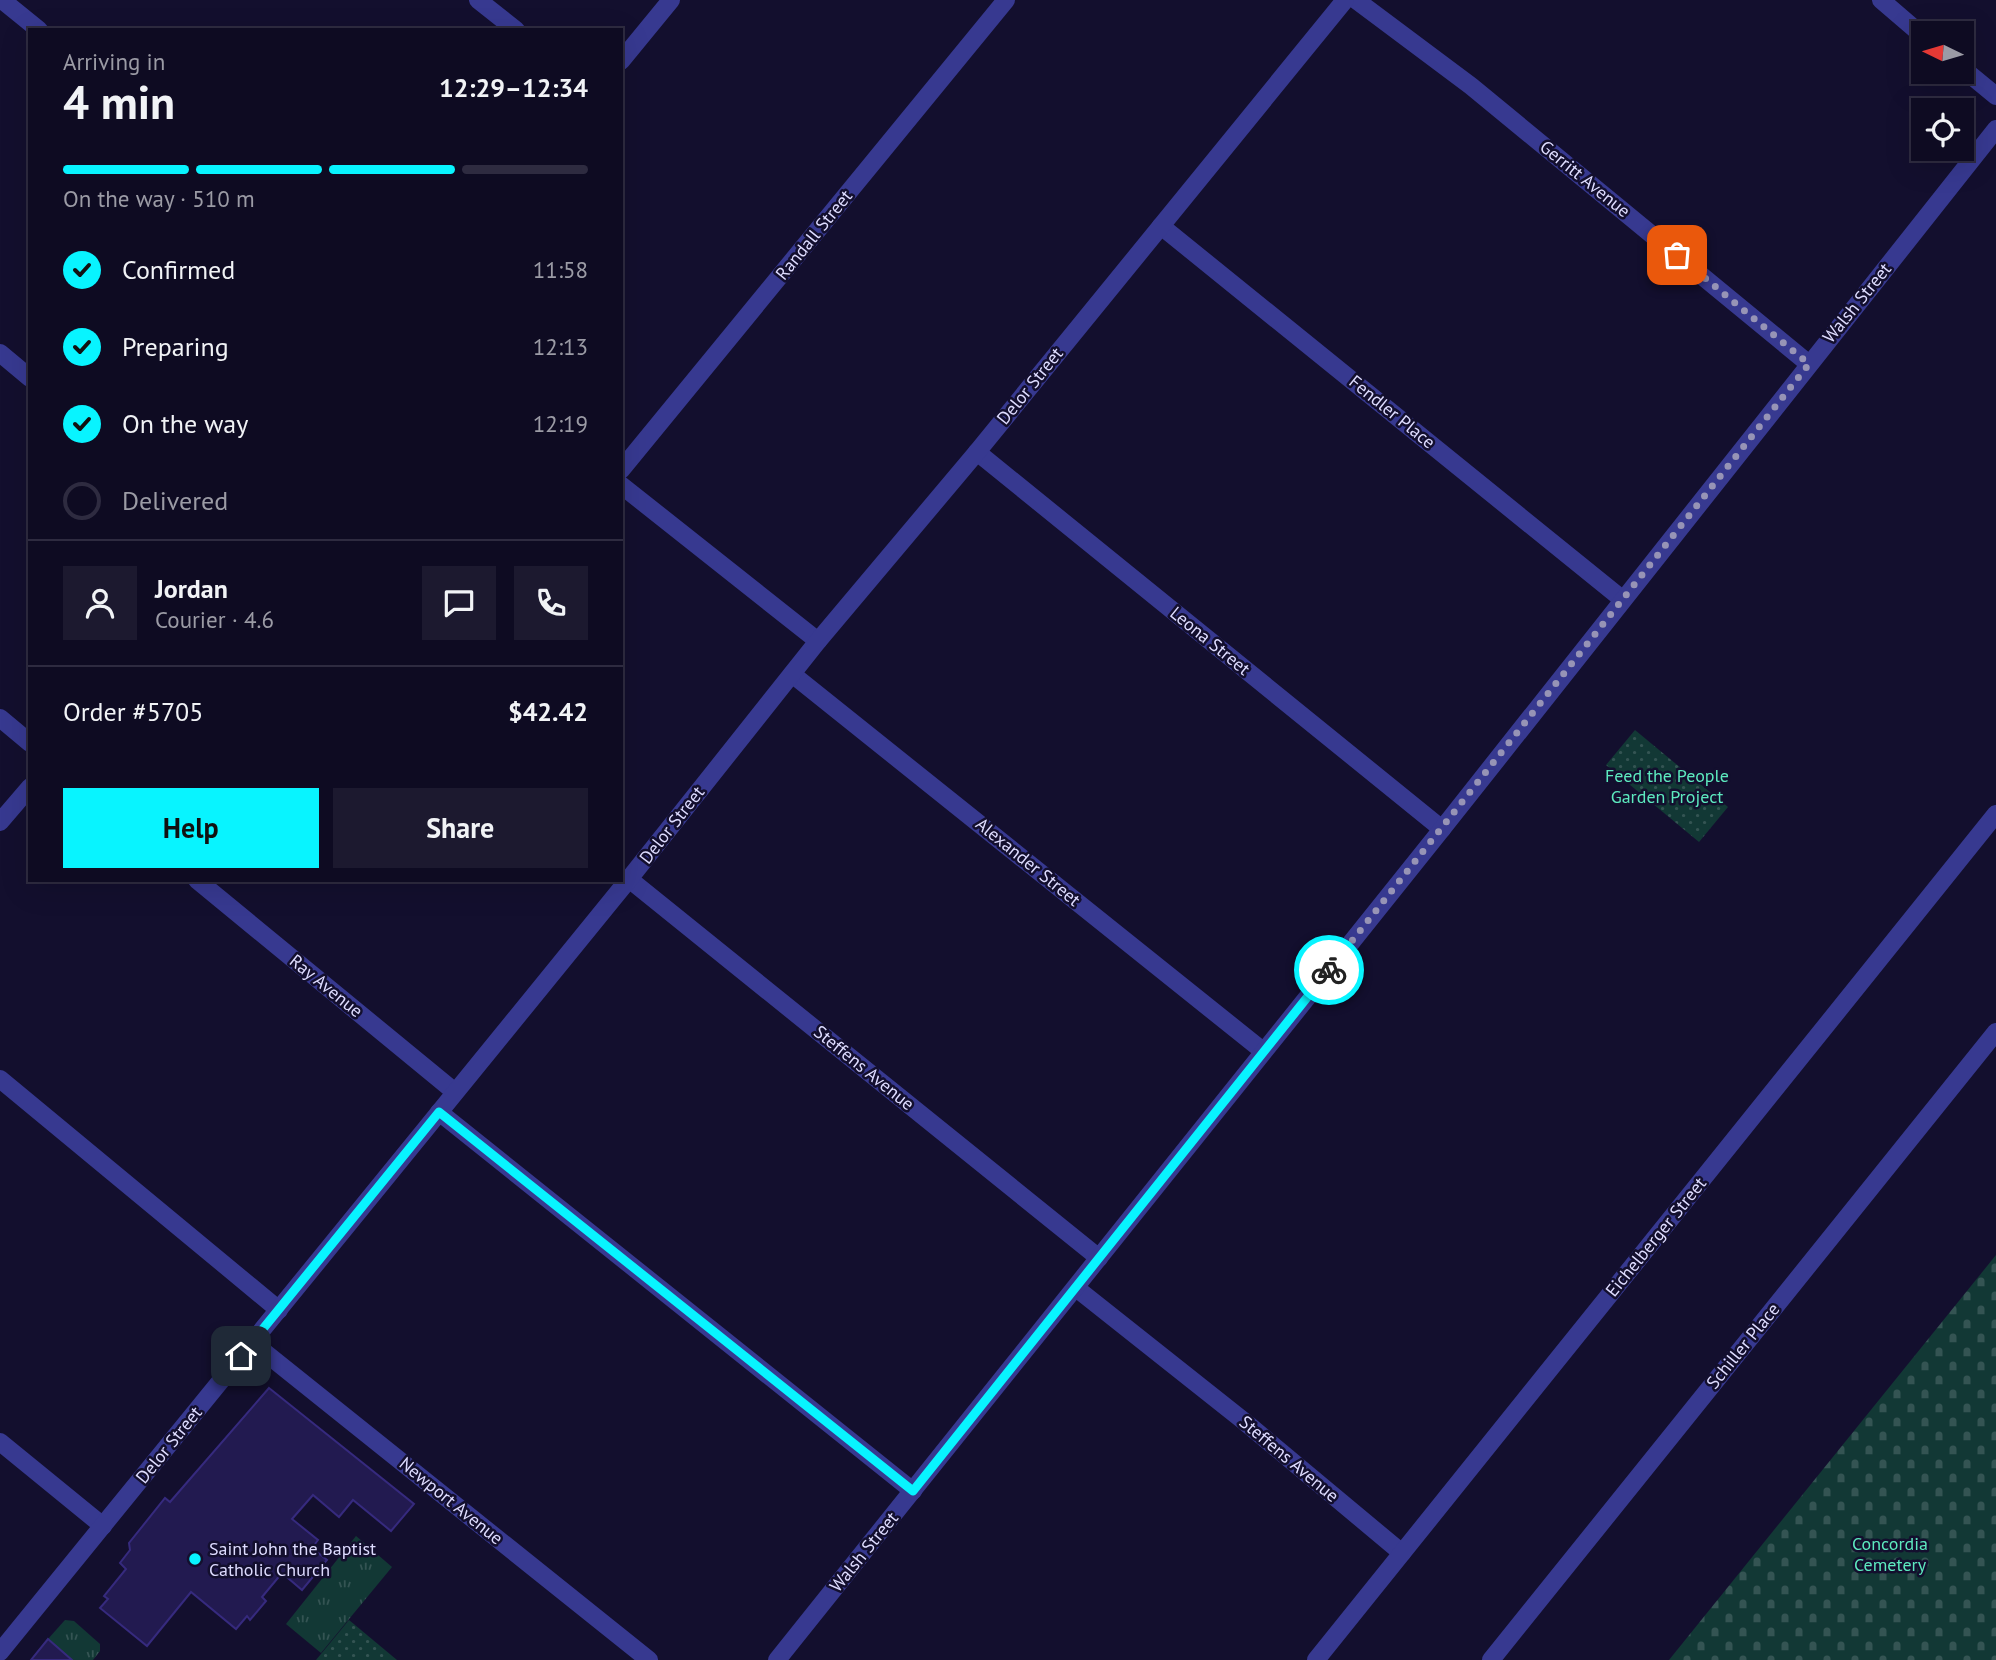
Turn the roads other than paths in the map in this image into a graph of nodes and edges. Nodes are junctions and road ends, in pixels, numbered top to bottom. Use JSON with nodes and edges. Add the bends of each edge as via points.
{"nodes":[{"id":1,"x":2,"y":0,"type":"edge"},
{"id":2,"x":478,"y":0,"type":"edge"},
{"id":3,"x":671,"y":0,"type":"edge"},
{"id":4,"x":1006,"y":0,"type":"edge"},
{"id":5,"x":1345,"y":0,"type":"edge"},
{"id":6,"x":1356,"y":0,"type":"edge"},
{"id":7,"x":1881,"y":0,"type":"edge"},
{"id":8,"x":1911,"y":26,"type":"edge"},
{"id":9,"x":37,"y":28,"type":"edge"},
{"id":10,"x":513,"y":28,"type":"edge"},
{"id":11,"x":623,"y":59,"type":"edge"},
{"id":12,"x":1974,"y":78,"type":"edge"},
{"id":13,"x":1996,"y":96,"type":"edge"},
{"id":14,"x":1996,"y":129,"type":"edge"},
{"id":15,"x":1161,"y":226,"type":"junction"},
{"id":16,"x":0,"y":354,"type":"edge"},
{"id":17,"x":1809,"y":364,"type":"junction"},
{"id":18,"x":28,"y":376,"type":"edge"},
{"id":19,"x":977,"y":452,"type":"junction"},
{"id":20,"x":623,"y":468,"type":"edge"},
{"id":21,"x":623,"y":487,"type":"edge"},
{"id":22,"x":1622,"y":599,"type":"junction"},
{"id":23,"x":818,"y":641,"type":"junction"},
{"id":24,"x":792,"y":674,"type":"junction"},
{"id":25,"x":0,"y":718,"type":"edge"},
{"id":26,"x":28,"y":741,"type":"edge"},
{"id":27,"x":28,"y":789,"type":"edge"},
{"id":28,"x":1996,"y":814,"type":"edge"},
{"id":29,"x":0,"y":822,"type":"edge"},
{"id":30,"x":1443,"y":830,"type":"junction"},
{"id":31,"x":629,"y":879,"type":"junction"},
{"id":32,"x":199,"y":882,"type":"edge"},
{"id":33,"x":1996,"y":1032,"type":"edge"},
{"id":34,"x":1263,"y":1051,"type":"junction"},
{"id":35,"x":0,"y":1079,"type":"edge"},
{"id":36,"x":455,"y":1092,"type":"junction"},
{"id":37,"x":439,"y":1112,"type":"junction"},
{"id":38,"x":1099,"y":1258,"type":"junction"},
{"id":39,"x":1076,"y":1288,"type":"junction"},
{"id":40,"x":279,"y":1310,"type":"junction"},
{"id":41,"x":253,"y":1342,"type":"junction"},
{"id":42,"x":0,"y":1442,"type":"edge"},
{"id":43,"x":913,"y":1491,"type":"junction"},
{"id":44,"x":103,"y":1526,"type":"junction"},
{"id":45,"x":1402,"y":1553,"type":"junction"},
{"id":46,"x":0,"y":1652,"type":"edge"},
{"id":47,"x":649,"y":1660,"type":"edge"},
{"id":48,"x":777,"y":1660,"type":"edge"},
{"id":49,"x":1315,"y":1660,"type":"edge"},
{"id":50,"x":1491,"y":1660,"type":"edge"}],
"edges":[{"from":1,"to":9,"type":"street"},
{"from":2,"to":10,"type":"street"},
{"from":3,"to":11,"type":"street"},
{"from":4,"to":20,"type":"street","name":"Randall Street"},
{"from":5,"to":15,"type":"street","name":"Delor Street"},
{"from":6,"to":17,"type":"street","name":"Gerritt Avenue","via":[[1471,86]]},
{"from":7,"to":8,"type":"street"},
{"from":12,"to":13,"type":"street"},
{"from":14,"to":17,"type":"street","name":"Walsh Street"},
{"from":15,"to":19,"type":"street","name":"Delor Street"},
{"from":15,"to":22,"type":"street","name":"Fendler Place"},
{"from":16,"to":18,"type":"street"},
{"from":17,"to":22,"type":"street","name":"Walsh Street"},
{"from":19,"to":23,"type":"street","name":"Delor Street"},
{"from":19,"to":30,"type":"street","name":"Leona Street"},
{"from":21,"to":23,"type":"street"},
{"from":22,"to":30,"type":"street","name":"Walsh Street"},
{"from":23,"to":24,"type":"street","name":"Delor Street"},
{"from":24,"to":31,"type":"street","name":"Delor Street"},
{"from":24,"to":34,"type":"street","name":"Alexander Street"},
{"from":25,"to":26,"type":"street"},
{"from":27,"to":29,"type":"street"},
{"from":28,"to":45,"type":"street","name":"Eichelberger Street"},
{"from":30,"to":34,"type":"street","name":"Walsh Street"},
{"from":31,"to":36,"type":"street","name":"Delor Street"},
{"from":31,"to":38,"type":"street","name":"Steffens Avenue"},
{"from":32,"to":36,"type":"street","name":"Ray Avenue"},
{"from":33,"to":50,"type":"street","name":"Schiller Place"},
{"from":34,"to":38,"type":"street","name":"Walsh Street"},
{"from":35,"to":40,"type":"street"},
{"from":36,"to":37,"type":"street","name":"Delor Street"},
{"from":37,"to":40,"type":"street","name":"Delor Street"},
{"from":37,"to":43,"type":"street"},
{"from":38,"to":39,"type":"street","name":"Walsh Street"},
{"from":39,"to":43,"type":"street","name":"Walsh Street"},
{"from":39,"to":45,"type":"street","name":"Steffens Avenue"},
{"from":40,"to":41,"type":"street","name":"Delor Street"},
{"from":41,"to":44,"type":"street","name":"Delor Street"},
{"from":41,"to":47,"type":"street","name":"Newport Avenue"},
{"from":42,"to":44,"type":"street"},
{"from":43,"to":48,"type":"street","name":"Walsh Street"},
{"from":44,"to":46,"type":"street","name":"Delor Street"},
{"from":45,"to":49,"type":"street","name":"Eichelberger Street"}]}
